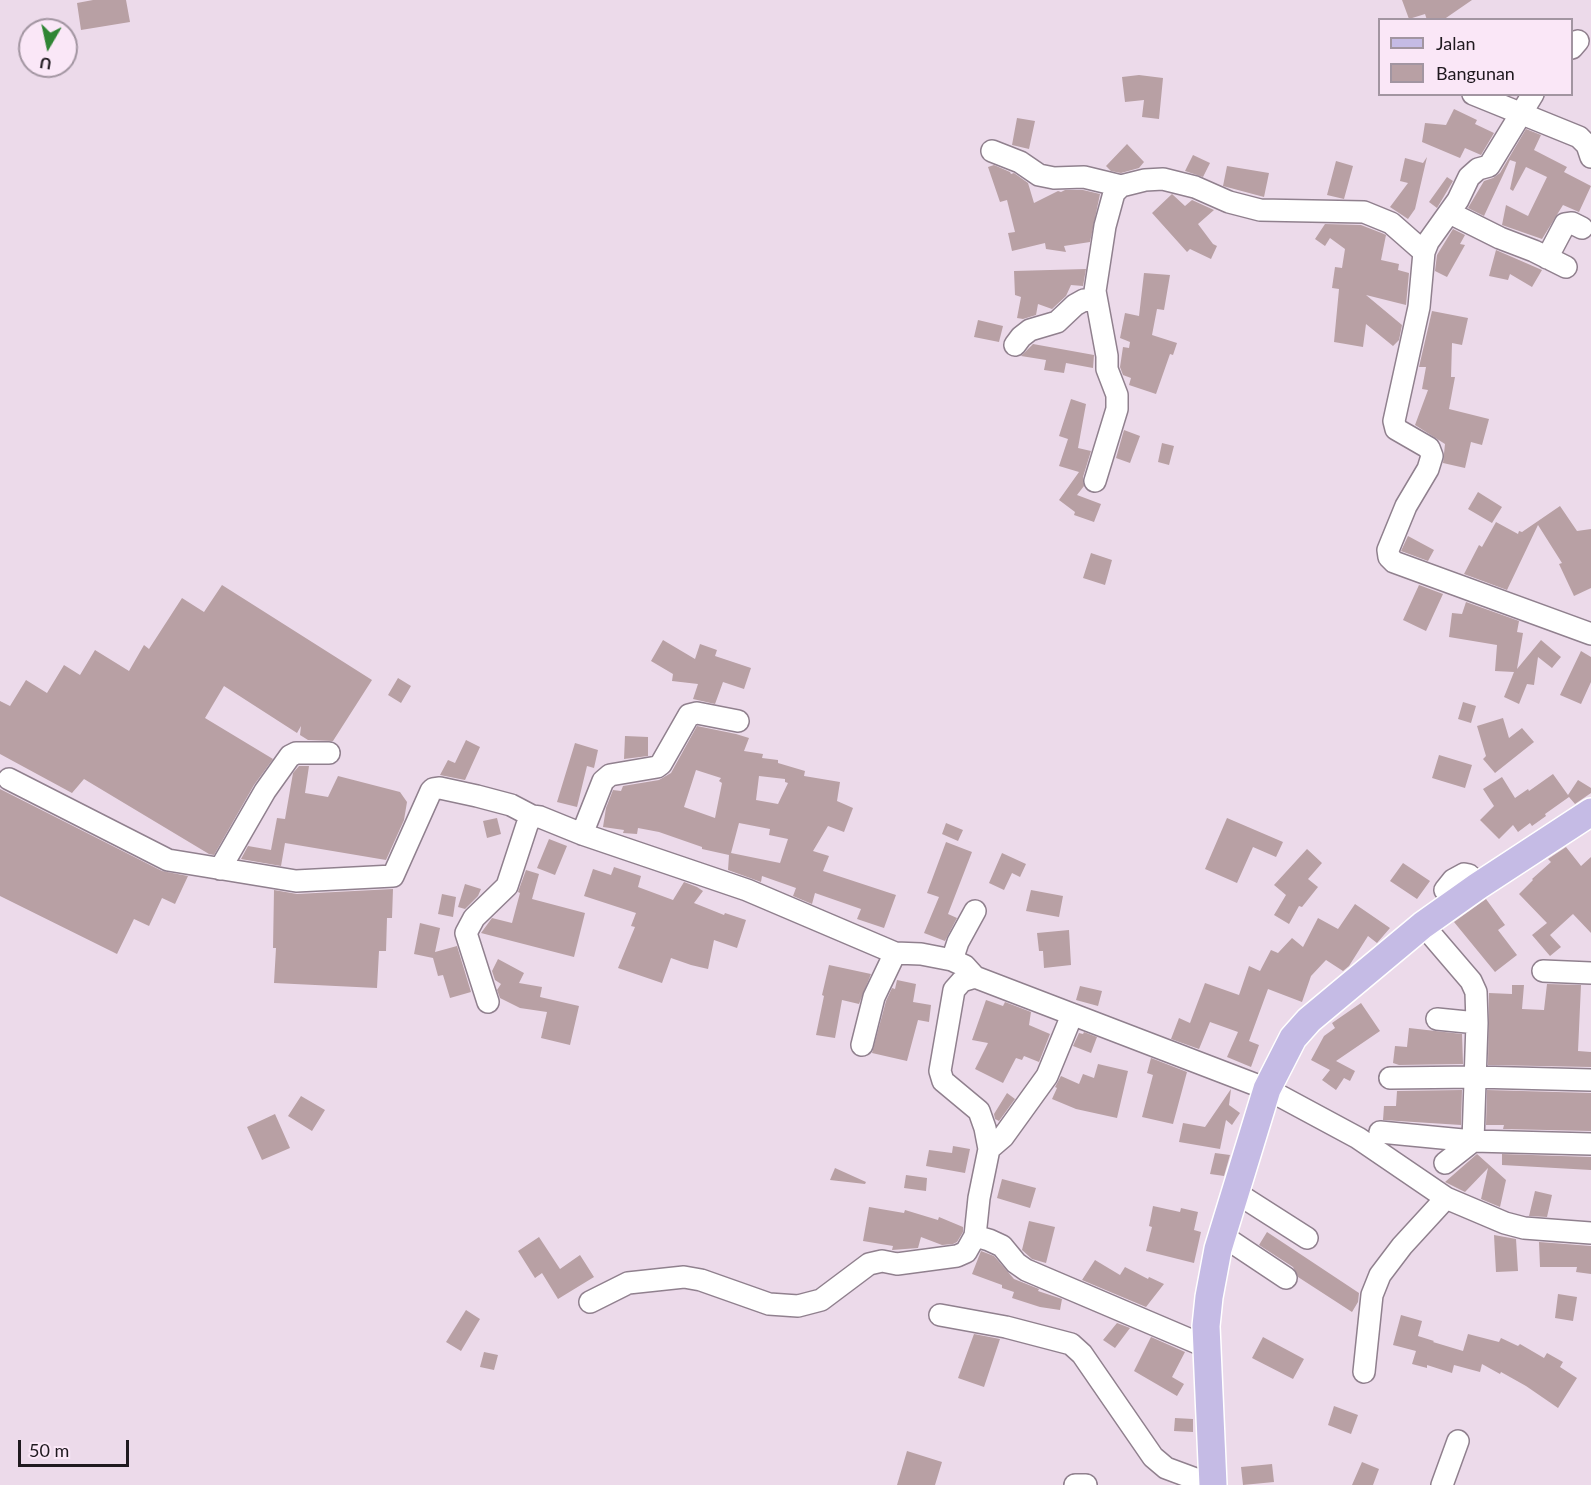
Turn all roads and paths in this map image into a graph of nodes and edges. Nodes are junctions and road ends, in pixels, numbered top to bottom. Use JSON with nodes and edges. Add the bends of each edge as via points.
{"nodes":[{"id":1,"x":1478,"y":96,"type":"edge"},
{"id":2,"x":1532,"y":96,"type":"edge"},
{"id":3,"x":1521,"y":112,"type":"junction"},
{"id":4,"x":992,"y":151,"type":"dead end"},
{"id":5,"x":1591,"y":157,"type":"edge"},
{"id":6,"x":1121,"y":186,"type":"junction"},
{"id":7,"x":1450,"y":213,"type":"junction"},
{"id":8,"x":1588,"y":225,"type":"edge"},
{"id":9,"x":1424,"y":252,"type":"junction"},
{"id":10,"x":1096,"y":300,"type":"junction"},
{"id":11,"x":1015,"y":345,"type":"dead end"},
{"id":12,"x":1095,"y":481,"type":"dead end"},
{"id":13,"x":1591,"y":634,"type":"edge"},
{"id":14,"x":738,"y":722,"type":"dead end"},
{"id":15,"x":329,"y":753,"type":"dead end"},
{"id":16,"x":9,"y":779,"type":"dead end"},
{"id":17,"x":1591,"y":812,"type":"edge"},
{"id":18,"x":532,"y":816,"type":"junction"},
{"id":19,"x":582,"y":834,"type":"junction"},
{"id":20,"x":220,"y":869,"type":"junction"},
{"id":21,"x":1478,"y":886,"type":"junction"},
{"id":22,"x":1445,"y":890,"type":"dead end"},
{"id":23,"x":975,"y":911,"type":"dead end"},
{"id":24,"x":1423,"y":925,"type":"junction"},
{"id":25,"x":895,"y":953,"type":"junction"},
{"id":26,"x":952,"y":960,"type":"junction"},
{"id":27,"x":1543,"y":971,"type":"dead end"},
{"id":28,"x":1591,"y":973,"type":"edge"},
{"id":29,"x":975,"y":976,"type":"junction"},
{"id":30,"x":488,"y":1002,"type":"dead end"},
{"id":31,"x":1072,"y":1015,"type":"junction"},
{"id":32,"x":1437,"y":1019,"type":"dead end"},
{"id":33,"x":1478,"y":1023,"type":"junction"},
{"id":34,"x":862,"y":1045,"type":"dead end"},
{"id":35,"x":1475,"y":1077,"type":"junction"},
{"id":36,"x":1390,"y":1078,"type":"dead end"},
{"id":37,"x":1591,"y":1080,"type":"edge"},
{"id":38,"x":1267,"y":1089,"type":"junction"},
{"id":39,"x":1380,"y":1132,"type":"dead end"},
{"id":40,"x":1473,"y":1142,"type":"junction"},
{"id":41,"x":1591,"y":1144,"type":"edge"},
{"id":42,"x":989,"y":1149,"type":"junction"},
{"id":43,"x":1445,"y":1163,"type":"dead end"},
{"id":44,"x":1235,"y":1192,"type":"junction"},
{"id":45,"x":1446,"y":1198,"type":"junction"},
{"id":46,"x":1591,"y":1233,"type":"edge"},
{"id":47,"x":975,"y":1236,"type":"junction"},
{"id":48,"x":1223,"y":1236,"type":"junction"},
{"id":49,"x":1308,"y":1238,"type":"dead end"},
{"id":50,"x":1286,"y":1278,"type":"dead end"},
{"id":51,"x":590,"y":1302,"type":"dead end"},
{"id":52,"x":940,"y":1315,"type":"dead end"},
{"id":53,"x":1207,"y":1347,"type":"junction"},
{"id":54,"x":1364,"y":1372,"type":"dead end"},
{"id":55,"x":1458,"y":1441,"type":"dead end"},
{"id":56,"x":1075,"y":1485,"type":"edge"},
{"id":57,"x":1086,"y":1485,"type":"edge"},
{"id":58,"x":1212,"y":1485,"type":"edge"},
{"id":59,"x":1442,"y":1485,"type":"edge"}],
"edges":[{"from":1,"to":3,"type":"street"},
{"from":2,"to":3,"type":"street"},
{"from":3,"to":5,"type":"street","via":[[1580,137]]},
{"from":3,"to":7,"type":"street","via":[[1489,166],[1473,172]]},
{"from":4,"to":6,"type":"street","via":[[1015,159],[1039,175],[1084,177]]},
{"from":6,"to":9,"type":"street","via":[[1163,179],[1260,210],[1364,212],[1391,223]]},
{"from":6,"to":10,"type":"street","via":[[1114,193],[1105,226]]},
{"from":7,"to":8,"type":"street","via":[[1556,263],[1565,224]]},
{"from":7,"to":9,"type":"street"},
{"from":9,"to":13,"type":"street","via":[[1419,307],[1394,421],[1396,429],[1429,448],[1432,456],[1406,506],[1389,556],[1394,562]]},
{"from":10,"to":11,"type":"street","via":[[1084,300],[1057,322],[1030,330]]},
{"from":10,"to":12,"type":"street","via":[[1117,409]]},
{"from":14,"to":19,"type":"street","via":[[697,713],[689,715],[661,764],[603,781]]},
{"from":15,"to":20,"type":"street","via":[[291,755]]},
{"from":16,"to":20,"type":"street","via":[[159,856],[177,863]]},
{"from":17,"to":21,"type":"main road"},
{"from":18,"to":19,"type":"street"},
{"from":18,"to":20,"type":"street","via":[[477,795],[436,788],[430,791],[393,876],[296,881]]},
{"from":18,"to":30,"type":"street","via":[[507,886],[474,918],[466,933]]},
{"from":19,"to":25,"type":"street","via":[[747,890]]},
{"from":21,"to":22,"type":"street","via":[[1464,874]]},
{"from":21,"to":24,"type":"main road"},
{"from":23,"to":26,"type":"street"},
{"from":24,"to":33,"type":"street","via":[[1471,981],[1476,992]]},
{"from":24,"to":38,"type":"main road","via":[[1299,1029]]},
{"from":25,"to":26,"type":"street"},
{"from":25,"to":34,"type":"street","via":[[874,997]]},
{"from":26,"to":29,"type":"street"},
{"from":27,"to":28,"type":"street"},
{"from":29,"to":31,"type":"street"},
{"from":29,"to":42,"type":"street","via":[[962,981],[954,990],[940,1071],[943,1081],[979,1111]]},
{"from":31,"to":38,"type":"street"},
{"from":31,"to":42,"type":"street","via":[[1047,1076],[1003,1137]]},
{"from":32,"to":33,"type":"street"},
{"from":33,"to":35,"type":"street"},
{"from":35,"to":36,"type":"street"},
{"from":35,"to":37,"type":"street"},
{"from":35,"to":40,"type":"street"},
{"from":38,"to":44,"type":"main road"},
{"from":38,"to":45,"type":"street","via":[[1358,1138]]},
{"from":39,"to":40,"type":"street"},
{"from":40,"to":41,"type":"street"},
{"from":40,"to":43,"type":"street"},
{"from":42,"to":47,"type":"street"},
{"from":44,"to":48,"type":"main road"},
{"from":44,"to":49,"type":"street"},
{"from":45,"to":46,"type":"street","via":[[1515,1226]]},
{"from":45,"to":54,"type":"street","via":[[1380,1275],[1372,1294]]},
{"from":47,"to":51,"type":"street","via":[[966,1252],[957,1256],[869,1264],[811,1305],[769,1304],[684,1277],[628,1283]]},
{"from":47,"to":53,"type":"street","via":[[1002,1246],[1026,1270]]},
{"from":48,"to":50,"type":"street"},
{"from":48,"to":53,"type":"main road","via":[[1209,1297]]},
{"from":52,"to":58,"type":"street","via":[[1071,1344],[1082,1354],[1153,1457],[1166,1468]]},
{"from":53,"to":58,"type":"main road"},
{"from":55,"to":59,"type":"street"},
{"from":56,"to":57,"type":"street"}]}
